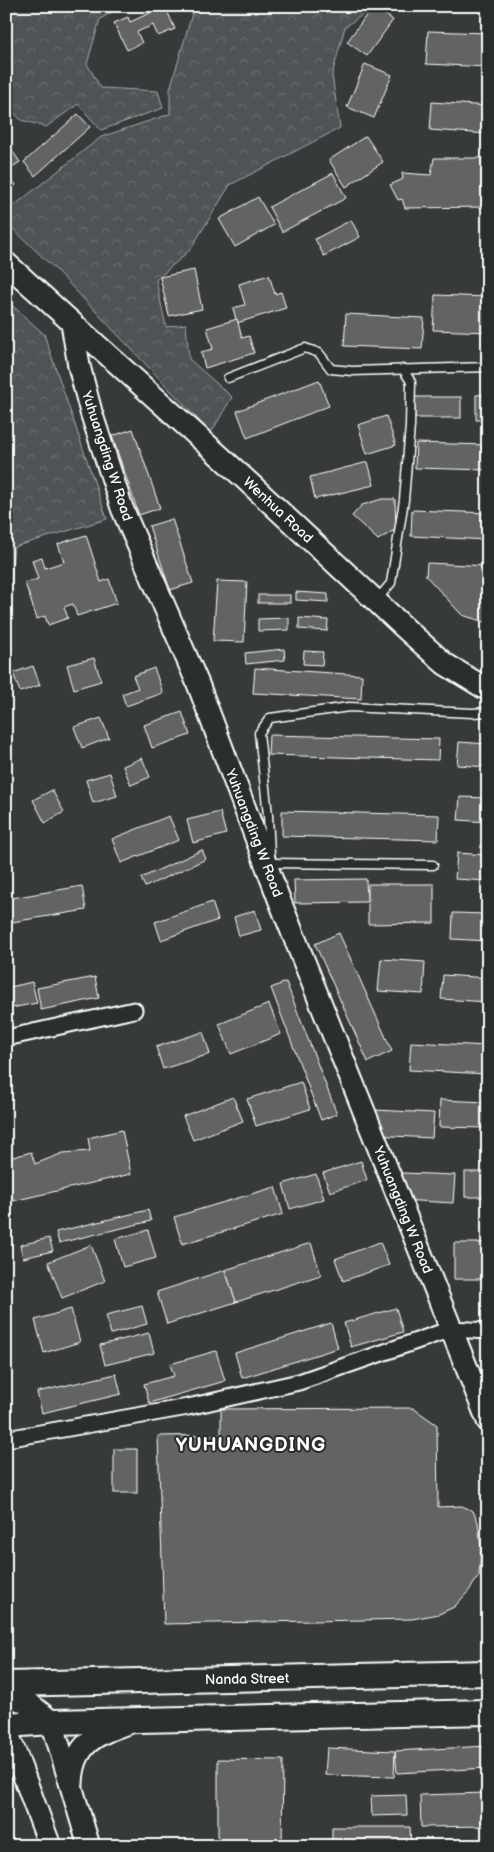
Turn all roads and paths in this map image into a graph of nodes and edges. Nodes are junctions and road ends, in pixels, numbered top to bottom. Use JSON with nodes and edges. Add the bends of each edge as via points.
{"nodes":[{"id":1,"x":6,"y":262,"type":"edge"},
{"id":2,"x":72,"y":323,"type":"junction"},
{"id":3,"x":488,"y":367,"type":"edge"},
{"id":4,"x":403,"y":370,"type":"junction"},
{"id":5,"x":228,"y":378,"type":"dead end"},
{"id":6,"x":376,"y":601,"type":"junction"},
{"id":7,"x":488,"y":690,"type":"edge"},
{"id":8,"x":488,"y":712,"type":"edge"},
{"id":9,"x":271,"y":864,"type":"junction"},
{"id":10,"x":433,"y":865,"type":"dead end"},
{"id":11,"x":279,"y":899,"type":"junction"},
{"id":12,"x":134,"y":1010,"type":"dead end"},
{"id":13,"x":6,"y":1038,"type":"edge"},
{"id":14,"x":451,"y":1329,"type":"junction"},
{"id":15,"x":488,"y":1331,"type":"edge"},
{"id":16,"x":488,"y":1421,"type":"edge"},
{"id":17,"x":6,"y":1439,"type":"edge"},
{"id":18,"x":488,"y":1673,"type":"edge"},
{"id":19,"x":6,"y":1684,"type":"edge"},
{"id":20,"x":6,"y":1694,"type":"edge"},
{"id":21,"x":488,"y":1712,"type":"edge"},
{"id":22,"x":136,"y":1720,"type":"junction"},
{"id":23,"x":52,"y":1722,"type":"junction"},
{"id":24,"x":6,"y":1726,"type":"edge"},
{"id":25,"x":72,"y":1790,"type":"junction"},
{"id":26,"x":50,"y":1846,"type":"edge"},
{"id":27,"x":89,"y":1846,"type":"edge"}],
"edges":[{"from":1,"to":2,"type":"street"},
{"from":2,"to":6,"type":"street","name":"Wenhua Road"},
{"from":2,"to":11,"type":"street","name":"Yuhuangding W Road","via":[[78,366],[122,508],[198,684]]},
{"from":3,"to":4,"type":"lane"},
{"from":4,"to":5,"type":"lane","via":[[331,369],[319,352],[305,348]]},
{"from":4,"to":6,"type":"lane","via":[[411,382],[404,500],[391,583]]},
{"from":6,"to":7,"type":"street","name":"Wenhua Road","via":[[446,664]]},
{"from":8,"to":9,"type":"lane","via":[[472,714],[349,707],[270,718],[258,733]]},
{"from":9,"to":10,"type":"lane"},
{"from":9,"to":11,"type":"lane"},
{"from":11,"to":14,"type":"street","name":"Yuhuangding W Road"},
{"from":12,"to":13,"type":"street"},
{"from":14,"to":15,"type":"street"},
{"from":14,"to":16,"type":"street","name":"Yuhuangding W Road"},
{"from":14,"to":17,"type":"street","via":[[299,1382],[188,1407]]},
{"from":18,"to":19,"type":"main road","name":"Nanda Street"},
{"from":20,"to":23,"type":"street","via":[[31,1705]]},
{"from":21,"to":22,"type":"main road"},
{"from":22,"to":23,"type":"main road"},
{"from":22,"to":25,"type":"street","via":[[97,1736],[80,1751],[73,1766]]},
{"from":23,"to":24,"type":"main road"},
{"from":23,"to":25,"type":"street"},
{"from":24,"to":26,"type":"street"},
{"from":25,"to":27,"type":"street"}]}
